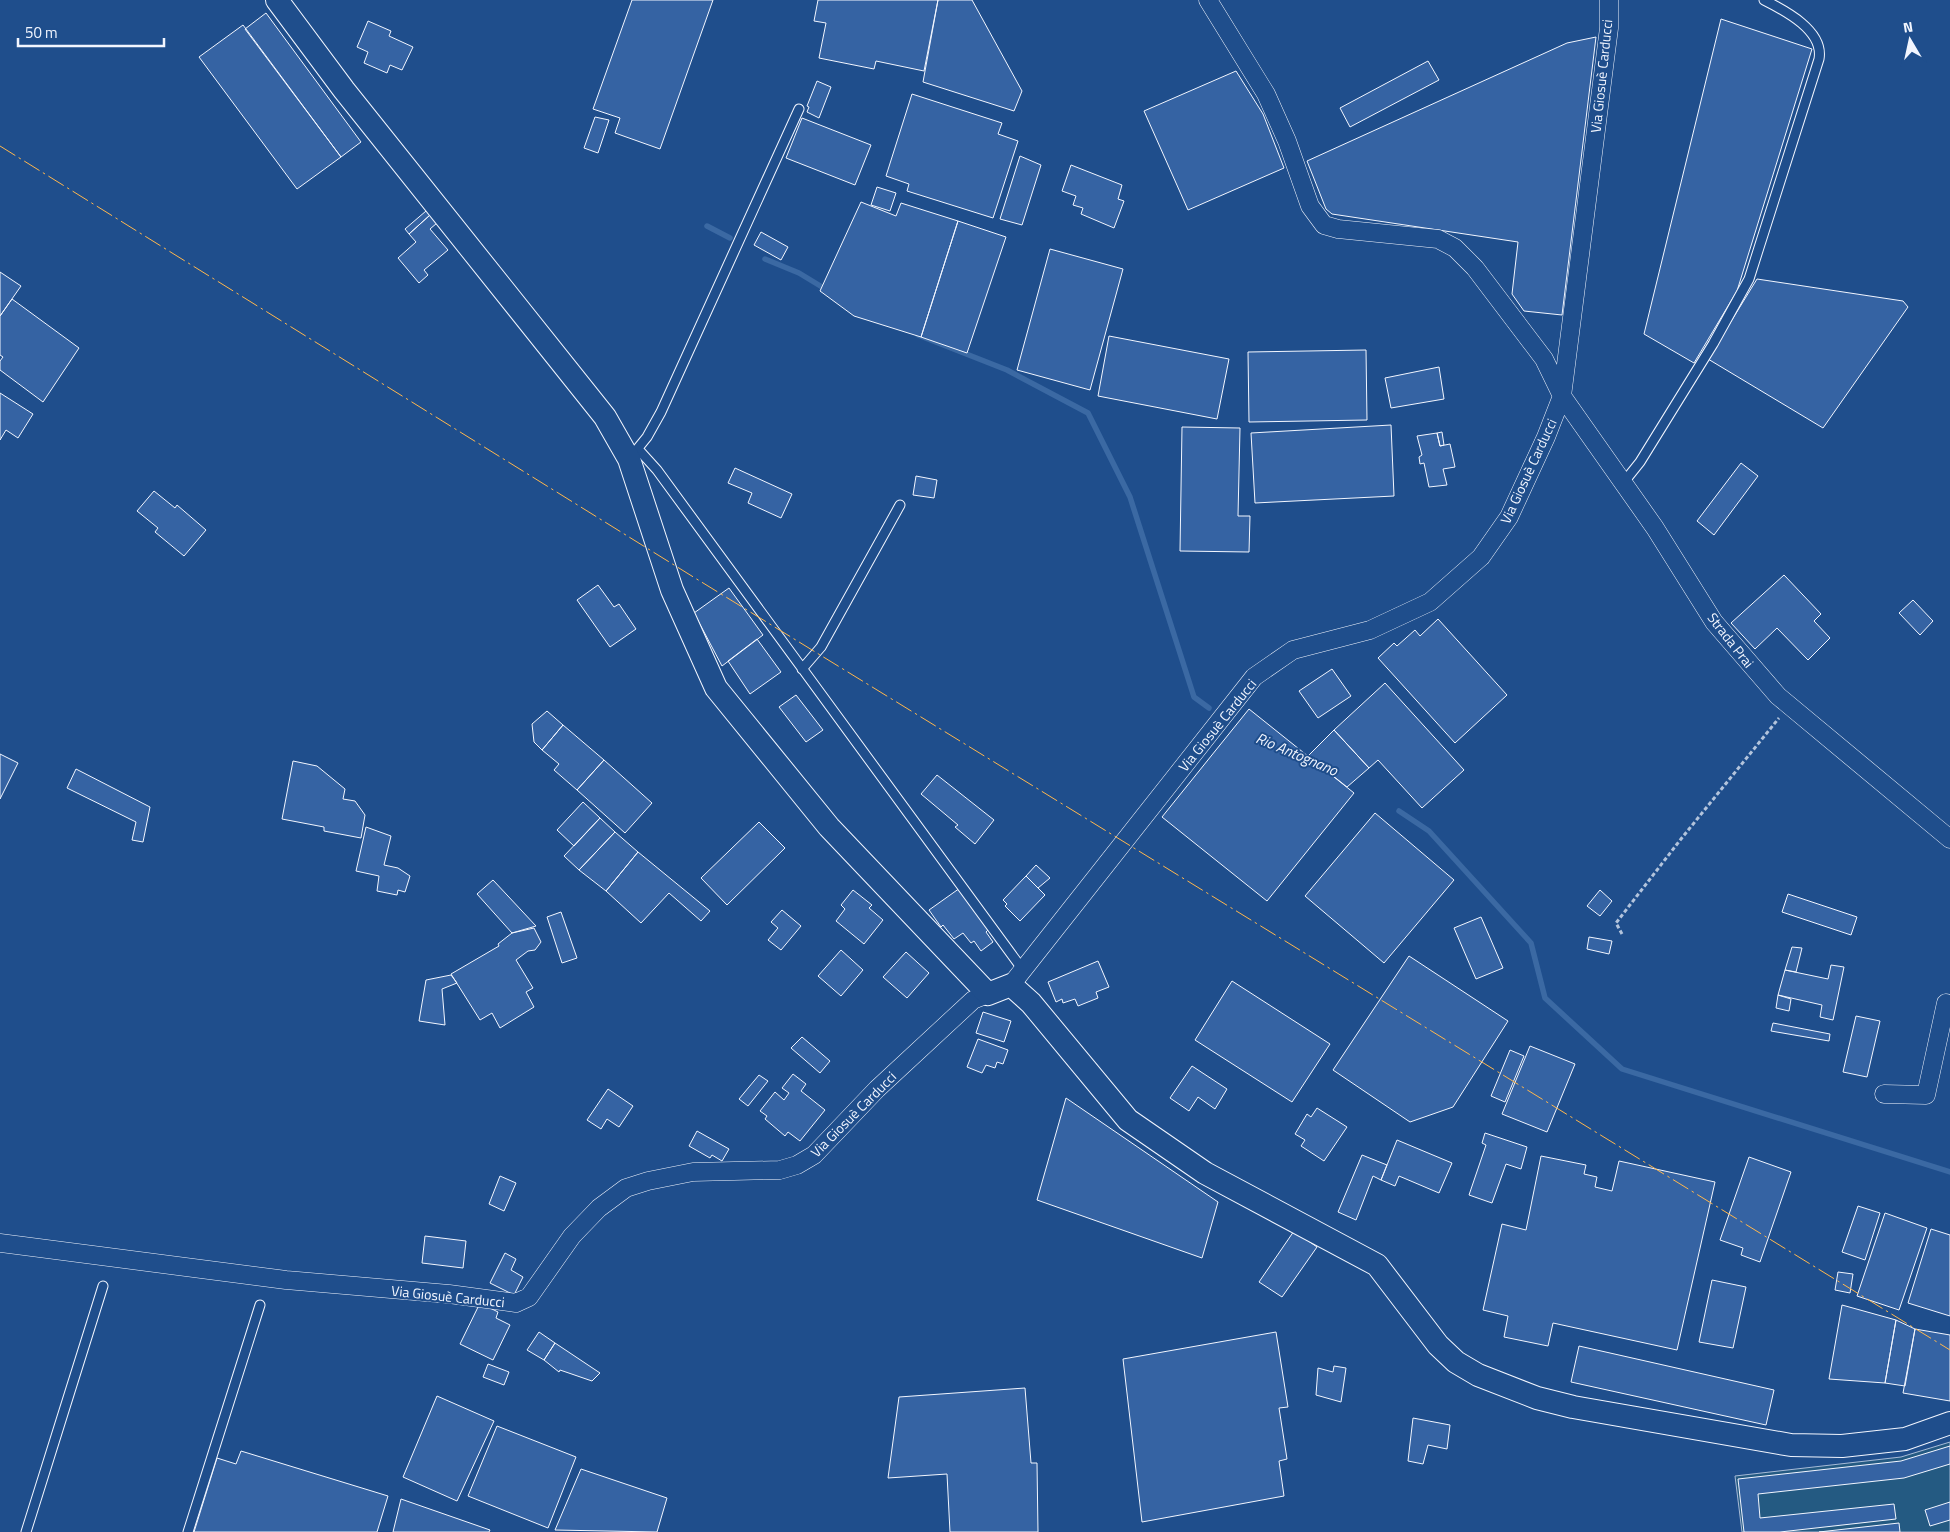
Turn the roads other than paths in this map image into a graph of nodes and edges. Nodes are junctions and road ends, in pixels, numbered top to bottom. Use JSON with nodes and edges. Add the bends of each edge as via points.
{"nodes":[{"id":1,"x":277,"y":0,"type":"edge"},
{"id":2,"x":1208,"y":0,"type":"edge"},
{"id":3,"x":1608,"y":0,"type":"edge"},
{"id":4,"x":1764,"y":0,"type":"edge"},
{"id":5,"x":799,"y":109,"type":"dead end"},
{"id":6,"x":1562,"y":396,"type":"junction"},
{"id":7,"x":633,"y":454,"type":"junction"},
{"id":8,"x":1624,"y":482,"type":"junction"},
{"id":9,"x":900,"y":504,"type":"dead end"},
{"id":10,"x":802,"y":669,"type":"junction"},
{"id":11,"x":1950,"y":839,"type":"edge"},
{"id":12,"x":1017,"y":977,"type":"junction"},
{"id":13,"x":988,"y":994,"type":"junction"},
{"id":14,"x":1946,"y":1003,"type":"dead end"},
{"id":15,"x":1884,"y":1094,"type":"dead end"},
{"id":16,"x":0,"y":1244,"type":"edge"},
{"id":17,"x":102,"y":1286,"type":"dead end"},
{"id":18,"x":260,"y":1305,"type":"dead end"},
{"id":19,"x":1950,"y":1423,"type":"edge"},
{"id":20,"x":26,"y":1532,"type":"edge"},
{"id":21,"x":188,"y":1532,"type":"edge"}],
"edges":[{"from":1,"to":7,"type":"street","via":[[344,90]]},
{"from":2,"to":6,"type":"street","name":"Strada Prai","via":[[1266,94],[1316,217],[1324,225],[1338,229],[1438,239],[1455,248],[1544,359]]},
{"from":3,"to":6,"type":"street","name":"Via Giosuè Carducci","via":[[1609,28]]},
{"from":4,"to":8,"type":"lane","via":[[1801,24],[1817,39],[1821,49],[1819,60],[1749,279],[1713,344],[1640,462]]},
{"from":5,"to":7,"type":"lane","via":[[660,412],[647,437]]},
{"from":6,"to":8,"type":"street","name":"Strada Prai"},
{"from":6,"to":12,"type":"street","name":"Via Giosuè Carducci","via":[[1509,517],[1481,557],[1430,602],[1370,630],[1293,650],[1254,677]]},
{"from":7,"to":10,"type":"lane","via":[[656,470]]},
{"from":7,"to":13,"type":"street","via":[[672,590],[716,688],[829,827]]},
{"from":8,"to":11,"type":"street","name":"Strada Prai","via":[[1714,622],[1757,673],[1790,706]]},
{"from":9,"to":10,"type":"lane","via":[[821,647]]},
{"from":10,"to":12,"type":"lane"},
{"from":12,"to":13,"type":"street"},
{"from":12,"to":19,"type":"street","via":[[1031,1003],[1128,1120],[1205,1173],[1377,1265],[1438,1345],[1456,1362],[1478,1375],[1537,1398],[1573,1407],[1791,1445],[1842,1446],[1905,1439]]},
{"from":13,"to":16,"type":"street","name":"Via Giosuè Carducci","via":[[973,1000],[877,1089],[814,1155],[780,1170],[693,1172],[648,1180],[626,1188],[599,1208],[572,1236],[529,1298],[516,1303],[286,1280]]},
{"from":14,"to":15,"type":"street","via":[[1926,1095]]},
{"from":17,"to":20,"type":"lane"},
{"from":18,"to":21,"type":"lane"}]}
